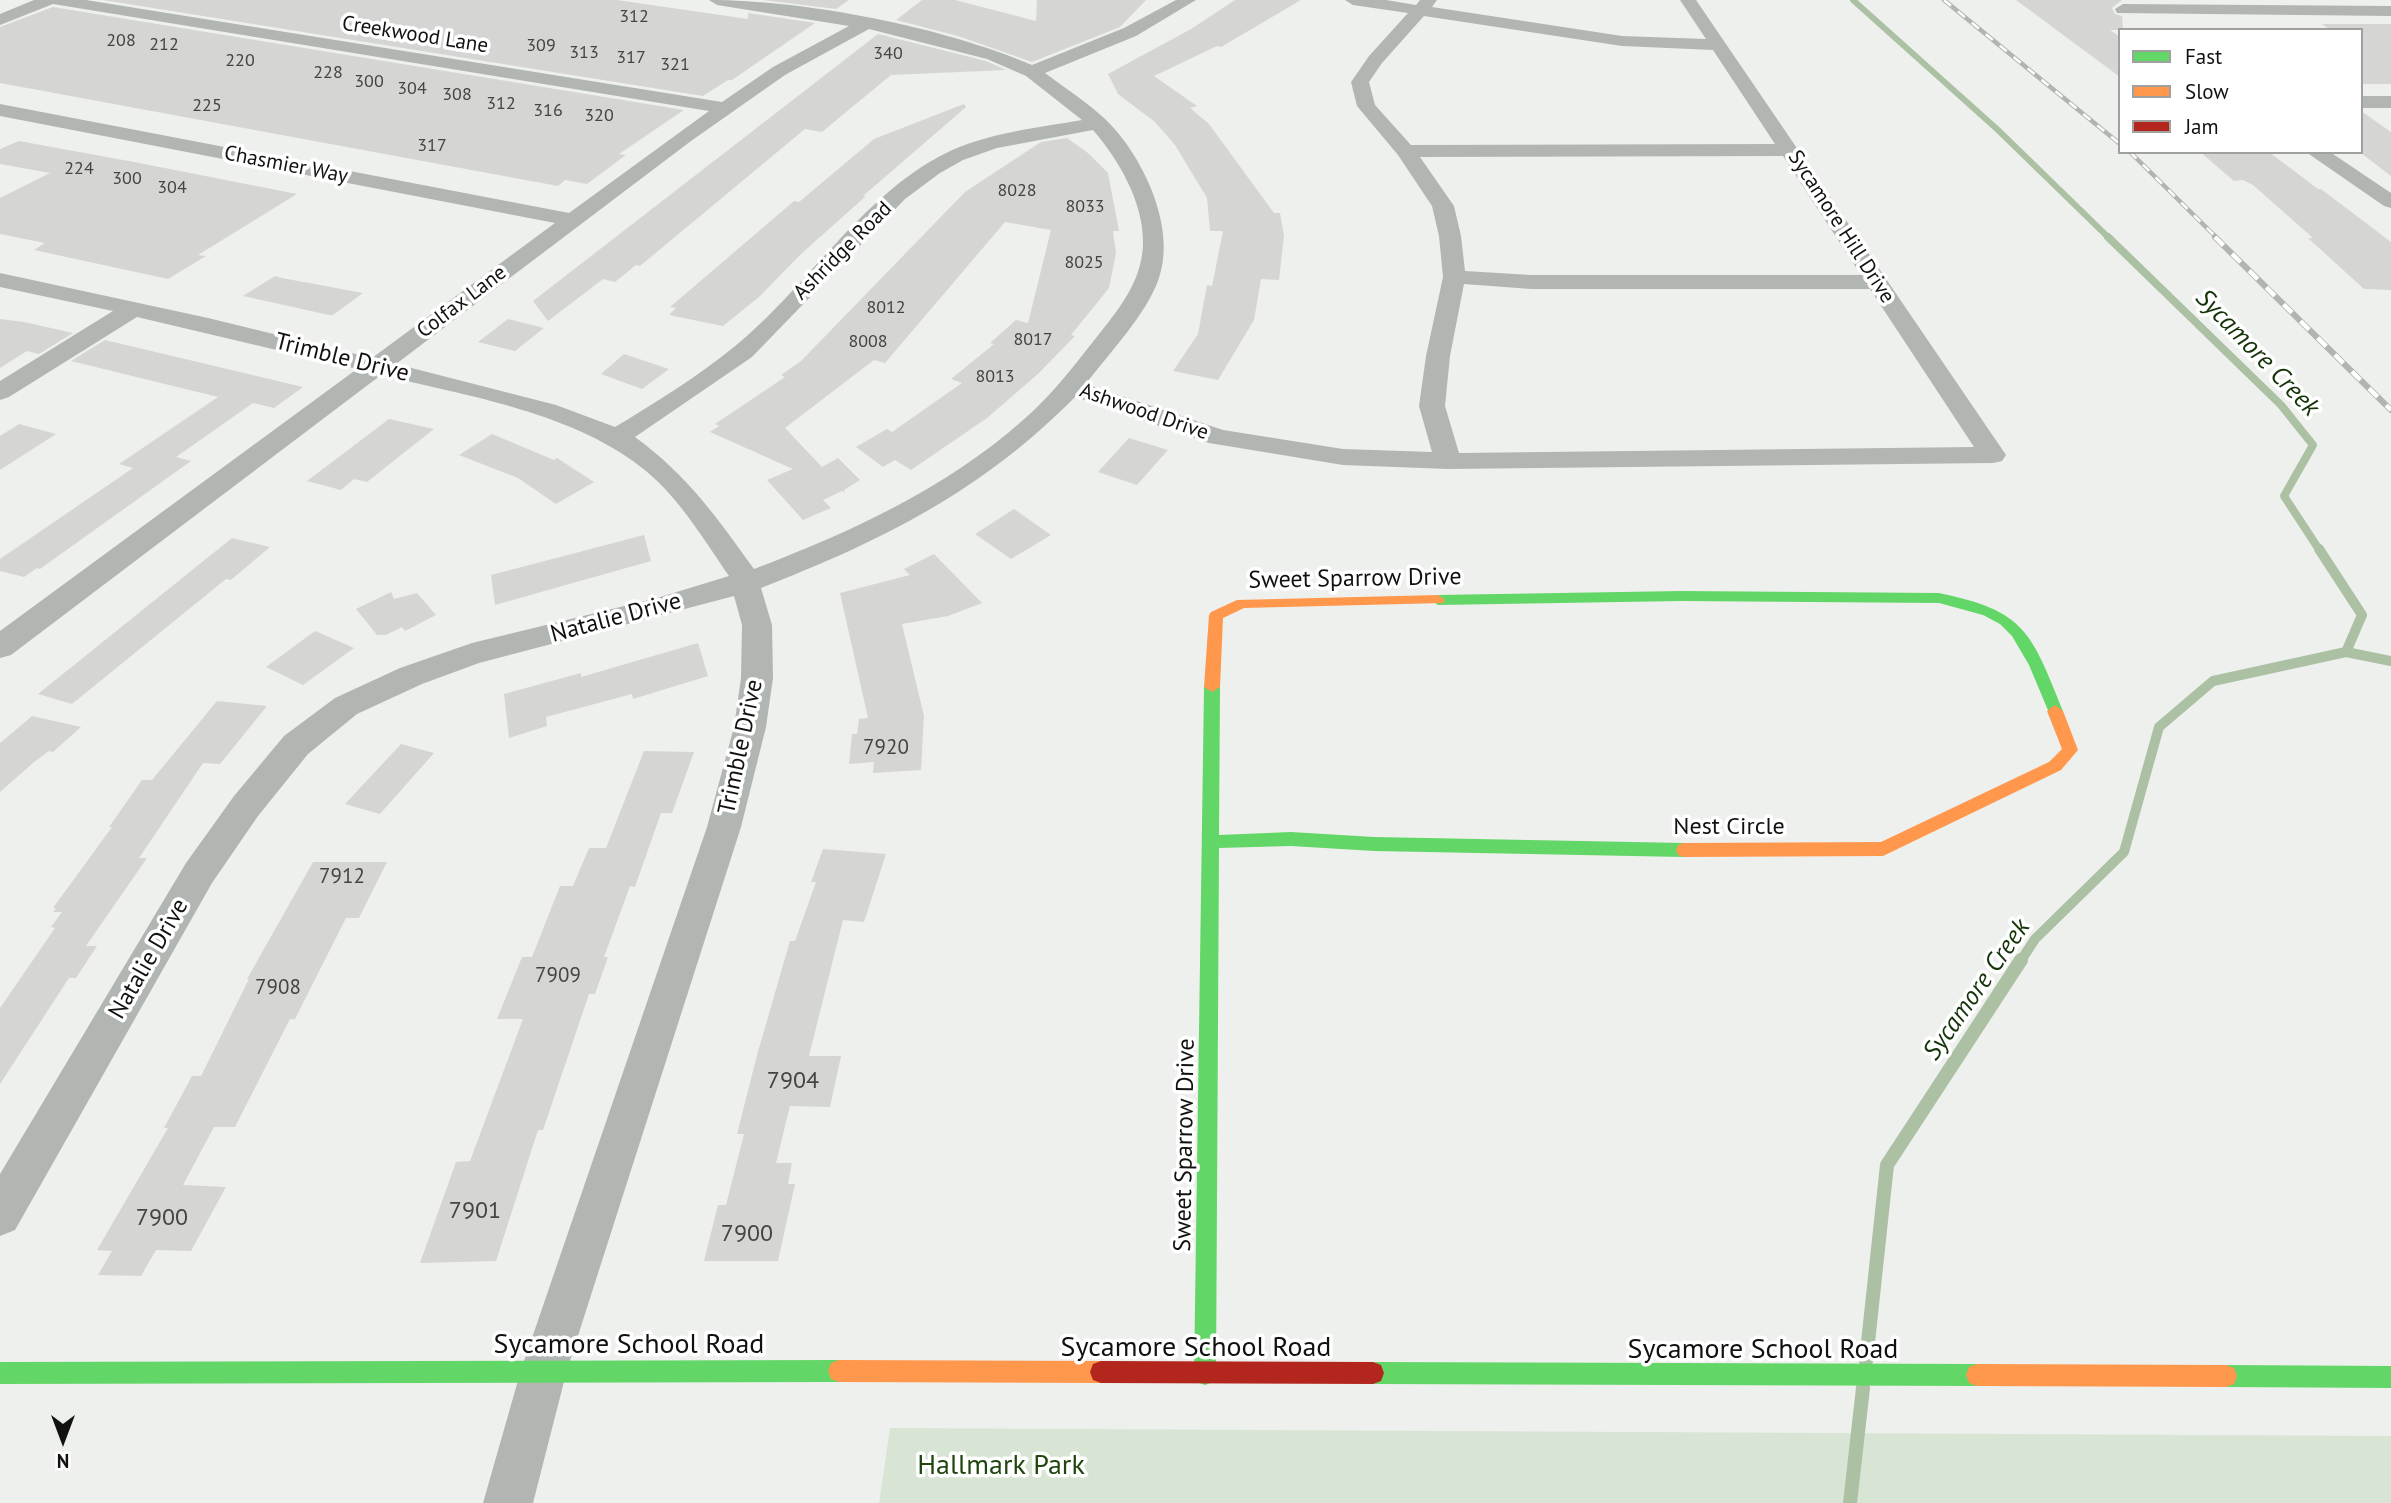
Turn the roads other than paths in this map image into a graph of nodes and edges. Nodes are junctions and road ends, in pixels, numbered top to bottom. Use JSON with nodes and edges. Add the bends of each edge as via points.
{"nodes":[{"id":1,"x":49,"y":0,"type":"edge"},
{"id":2,"x":55,"y":0,"type":"edge"},
{"id":3,"x":717,"y":0,"type":"edge"},
{"id":4,"x":1188,"y":0,"type":"edge"},
{"id":5,"x":1353,"y":0,"type":"edge"},
{"id":6,"x":1688,"y":0,"type":"edge"},
{"id":7,"x":1426,"y":5,"type":"edge"},
{"id":8,"x":2117,"y":5,"type":"edge"},
{"id":9,"x":2391,"y":10,"type":"edge"},
{"id":10,"x":0,"y":20,"type":"edge"},
{"id":11,"x":867,"y":23,"type":"junction"},
{"id":12,"x":2142,"y":24,"type":"dead end"},
{"id":13,"x":1718,"y":45,"type":"junction"},
{"id":14,"x":1032,"y":72,"type":"junction"},
{"id":15,"x":2363,"y":102,"type":"edge"},
{"id":16,"x":2391,"y":102,"type":"edge"},
{"id":17,"x":726,"y":108,"type":"junction"},
{"id":18,"x":0,"y":110,"type":"edge"},
{"id":19,"x":1098,"y":123,"type":"junction"},
{"id":20,"x":1790,"y":150,"type":"junction"},
{"id":21,"x":1406,"y":151,"type":"junction"},
{"id":22,"x":2319,"y":154,"type":"edge"},
{"id":23,"x":2391,"y":202,"type":"edge"},
{"id":24,"x":573,"y":220,"type":"junction"},
{"id":25,"x":1454,"y":276,"type":"junction"},
{"id":26,"x":0,"y":280,"type":"edge"},
{"id":27,"x":1876,"y":282,"type":"junction"},
{"id":28,"x":133,"y":309,"type":"junction"},
{"id":29,"x":376,"y":366,"type":"junction"},
{"id":30,"x":1070,"y":387,"type":"junction"},
{"id":31,"x":0,"y":392,"type":"edge"},
{"id":32,"x":617,"y":437,"type":"junction"},
{"id":33,"x":1993,"y":455,"type":"joint"},
{"id":34,"x":1448,"y":461,"type":"junction"},
{"id":35,"x":745,"y":583,"type":"junction"},
{"id":36,"x":2001,"y":617,"type":"joint"},
{"id":37,"x":0,"y":647,"type":"edge"},
{"id":38,"x":1210,"y":842,"type":"junction"},
{"id":39,"x":0,"y":1215,"type":"edge"},
{"id":40,"x":544,"y":1370,"type":"junction"},
{"id":41,"x":0,"y":1373,"type":"edge"},
{"id":42,"x":1205,"y":1374,"type":"junction"},
{"id":43,"x":2391,"y":1377,"type":"edge"},
{"id":44,"x":508,"y":1503,"type":"edge"}],
"edges":[{"from":1,"to":10,"type":"street"},
{"from":2,"to":17,"type":"street","name":"Creekwood Lane"},
{"from":3,"to":11,"type":"street","name":"Natalie Drive"},
{"from":4,"to":14,"type":"street","via":[[1130,32]]},
{"from":5,"to":7,"type":"street"},
{"from":6,"to":13,"type":"street","name":"Sycamore Hill Drive"},
{"from":7,"to":13,"type":"street","via":[[1622,41]]},
{"from":7,"to":21,"type":"street","via":[[1360,82],[1366,106]]},
{"from":8,"to":9,"type":"street"},
{"from":8,"to":12,"type":"street"},
{"from":11,"to":14,"type":"street","name":"Natalie Drive","via":[[993,55]]},
{"from":11,"to":17,"type":"street","name":"Colfax Lane","via":[[779,71]]},
{"from":13,"to":20,"type":"street","name":"Sycamore Hill Drive"},
{"from":14,"to":19,"type":"street","name":"Natalie Drive"},
{"from":15,"to":16,"type":"street"},
{"from":17,"to":24,"type":"street","name":"Colfax Lane"},
{"from":18,"to":24,"type":"street","name":"Chasmier Way"},
{"from":19,"to":30,"type":"street","name":"Natalie Drive","via":[[1116,144],[1145,196],[1154,244],[1148,278],[1135,303]]},
{"from":19,"to":32,"type":"street","name":"Ashridge Road","via":[[982,147],[921,176],[743,352]]},
{"from":20,"to":21,"type":"street"},
{"from":20,"to":27,"type":"street","name":"Sycamore Hill Drive"},
{"from":21,"to":25,"type":"street","via":[[1443,206]]},
{"from":22,"to":23,"type":"street"},
{"from":24,"to":29,"type":"street","name":"Colfax Lane"},
{"from":25,"to":27,"type":"street","via":[[1531,282]]},
{"from":25,"to":34,"type":"street","via":[[1432,406]]},
{"from":26,"to":28,"type":"street","name":"Trimble Drive"},
{"from":27,"to":33,"type":"street","name":"Sycamore Hill Drive"},
{"from":28,"to":29,"type":"street","name":"Trimble Drive"},
{"from":28,"to":31,"type":"street"},
{"from":29,"to":32,"type":"street","name":"Trimble Drive","via":[[547,410]]},
{"from":29,"to":37,"type":"street","name":"Colfax Lane"},
{"from":30,"to":34,"type":"street","name":"Ashwood Drive","via":[[1218,437],[1343,457]]},
{"from":30,"to":35,"type":"street","name":"Natalie Drive","via":[[999,453],[911,511]]},
{"from":32,"to":35,"type":"street","name":"Trimble Drive","via":[[657,466],[690,500]]},
{"from":33,"to":34,"type":"street","name":"Ashwood Drive"},
{"from":35,"to":39,"type":"street","name":"Natalie Drive","via":[[472,654],[411,676],[346,706],[296,745],[199,873]]},
{"from":35,"to":40,"type":"street","name":"Trimble Drive","via":[[757,625],[757,678],[747,740],[724,827]]},
{"from":36,"to":38,"type":"street","name":"Sweet Sparrow Drive","via":[[1975,604],[1939,598],[1681,596],[1241,603],[1216,615]]},
{"from":36,"to":38,"type":"street","name":"Nest Circle","via":[[2021,633],[2070,750],[2055,766],[1883,849],[1700,850],[1291,839]]},
{"from":38,"to":42,"type":"street","name":"Sweet Sparrow Drive"},
{"from":40,"to":41,"type":"street","name":"Sycamore School Road"},
{"from":40,"to":42,"type":"street","name":"Sycamore School Road"},
{"from":40,"to":44,"type":"street","name":"Trimble Drive"},
{"from":42,"to":43,"type":"street","name":"Sycamore School Road"}]}
